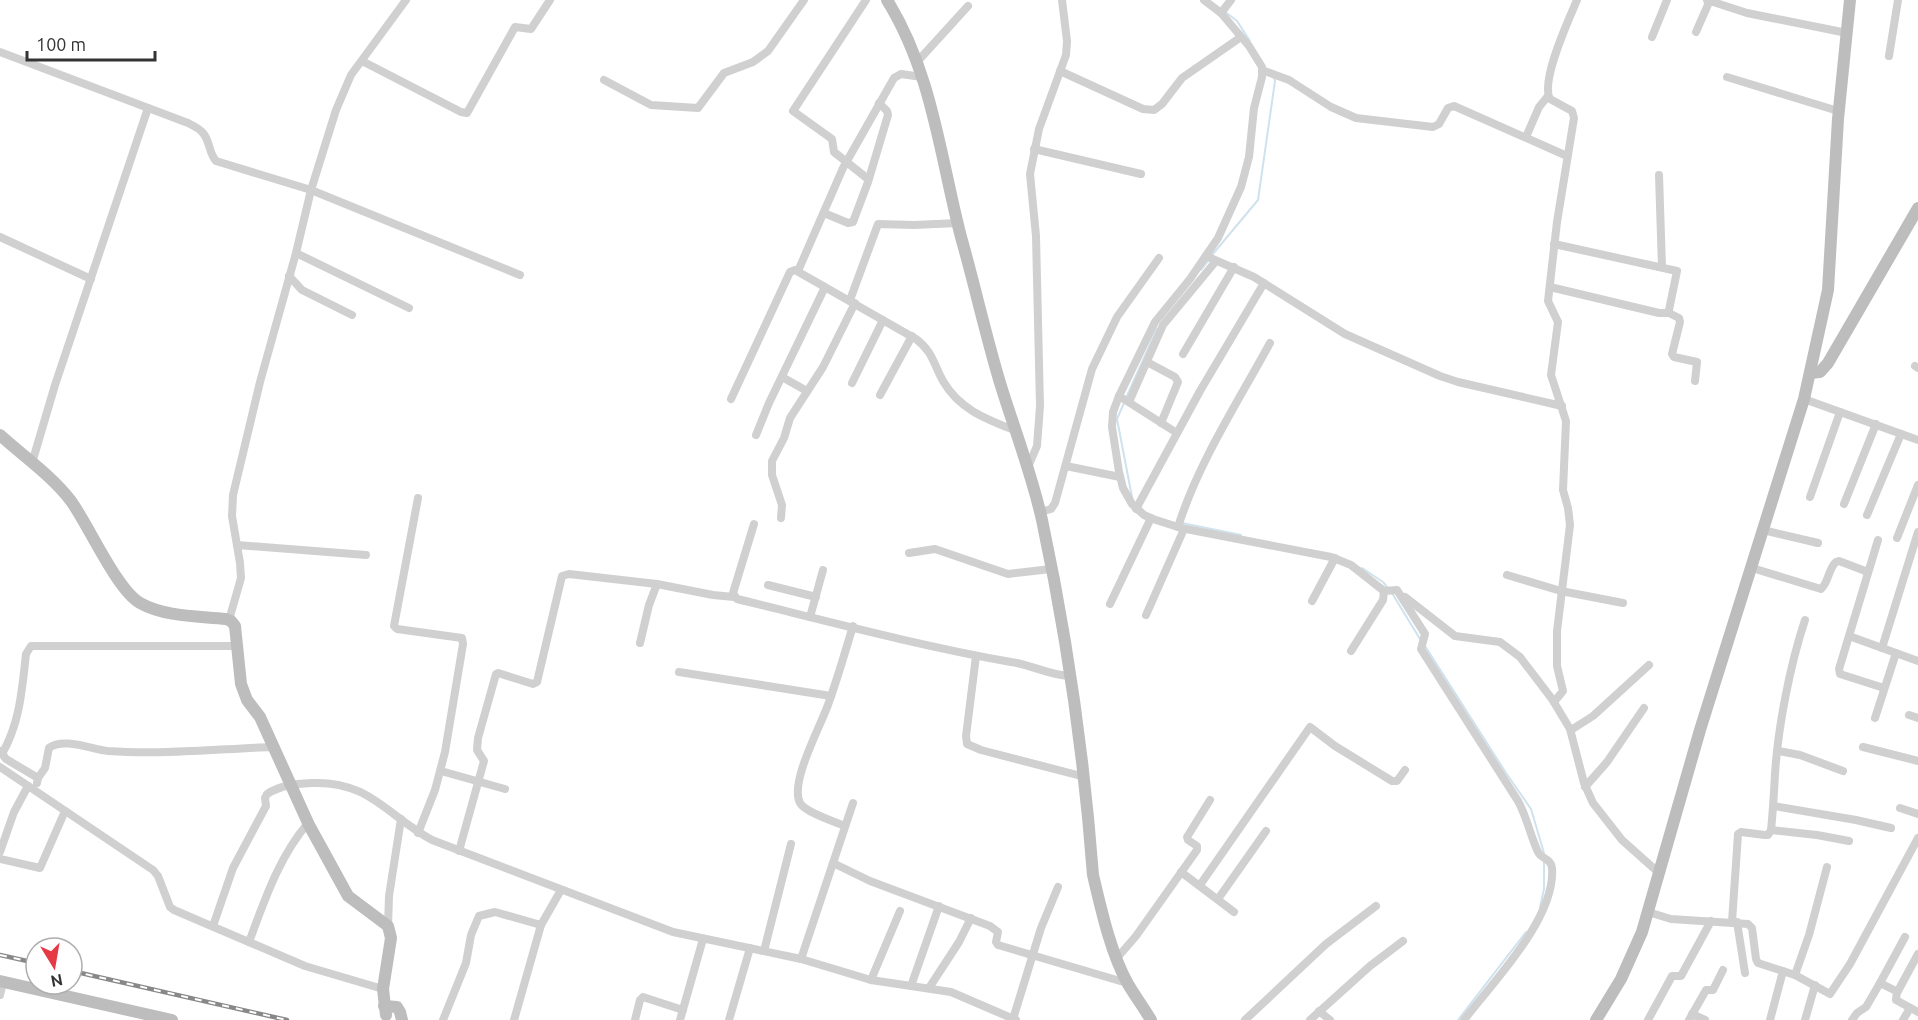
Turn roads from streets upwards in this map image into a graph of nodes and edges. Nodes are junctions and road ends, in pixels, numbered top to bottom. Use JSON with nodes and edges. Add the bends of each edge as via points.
{"nodes":[{"id":1,"x":406,"y":0,"type":"edge"},
{"id":2,"x":550,"y":0,"type":"edge"},
{"id":3,"x":804,"y":0,"type":"edge"},
{"id":4,"x":866,"y":0,"type":"edge"},
{"id":5,"x":887,"y":0,"type":"edge"},
{"id":6,"x":1062,"y":0,"type":"edge"},
{"id":7,"x":1204,"y":0,"type":"edge"},
{"id":8,"x":1577,"y":0,"type":"edge"},
{"id":9,"x":1667,"y":0,"type":"edge"},
{"id":10,"x":1709,"y":0,"type":"edge"},
{"id":11,"x":1850,"y":0,"type":"edge"},
{"id":12,"x":1898,"y":0,"type":"edge"},
{"id":13,"x":968,"y":6,"type":"dead end"},
{"id":14,"x":1225,"y":7,"type":"edge"},
{"id":15,"x":1696,"y":32,"type":"dead end"},
{"id":16,"x":1847,"y":33,"type":"junction"},
{"id":17,"x":1242,"y":37,"type":"junction"},
{"id":18,"x":1652,"y":37,"type":"dead end"},
{"id":19,"x":0,"y":52,"type":"edge"},
{"id":20,"x":1889,"y":56,"type":"dead end"},
{"id":21,"x":362,"y":60,"type":"junction"},
{"id":22,"x":917,"y":62,"type":"junction"},
{"id":23,"x":1060,"y":71,"type":"junction"},
{"id":24,"x":1267,"y":72,"type":"junction"},
{"id":25,"x":922,"y":77,"type":"junction"},
{"id":26,"x":1727,"y":77,"type":"dead end"},
{"id":27,"x":604,"y":80,"type":"dead end"},
{"id":28,"x":1548,"y":96,"type":"junction"},
{"id":29,"x":879,"y":103,"type":"junction"},
{"id":30,"x":148,"y":108,"type":"junction"},
{"id":31,"x":1838,"y":111,"type":"junction"},
{"id":32,"x":1526,"y":137,"type":"junction"},
{"id":33,"x":1034,"y":149,"type":"junction"},
{"id":34,"x":1567,"y":156,"type":"junction"},
{"id":35,"x":846,"y":163,"type":"junction"},
{"id":36,"x":1141,"y":174,"type":"dead end"},
{"id":37,"x":1659,"y":175,"type":"dead end"},
{"id":38,"x":868,"y":179,"type":"junction"},
{"id":39,"x":311,"y":190,"type":"junction"},
{"id":40,"x":1918,"y":208,"type":"edge"},
{"id":41,"x":824,"y":213,"type":"junction"},
{"id":42,"x":958,"y":223,"type":"junction"},
{"id":43,"x":0,"y":237,"type":"edge"},
{"id":44,"x":1554,"y":244,"type":"junction"},
{"id":45,"x":296,"y":253,"type":"junction"},
{"id":46,"x":1159,"y":258,"type":"dead end"},
{"id":47,"x":1211,"y":258,"type":"junction"},
{"id":48,"x":1234,"y":267,"type":"junction"},
{"id":49,"x":1662,"y":267,"type":"junction"},
{"id":50,"x":798,"y":271,"type":"junction"},
{"id":51,"x":519,"y":275,"type":"dead end"},
{"id":52,"x":289,"y":276,"type":"junction"},
{"id":53,"x":91,"y":279,"type":"junction"},
{"id":54,"x":1264,"y":283,"type":"junction"},
{"id":55,"x":825,"y":287,"type":"junction"},
{"id":56,"x":1550,"y":287,"type":"junction"},
{"id":57,"x":853,"y":302,"type":"junction"},
{"id":58,"x":409,"y":308,"type":"dead end"},
{"id":59,"x":1669,"y":312,"type":"junction"},
{"id":60,"x":352,"y":315,"type":"dead end"},
{"id":61,"x":884,"y":320,"type":"junction"},
{"id":62,"x":912,"y":336,"type":"junction"},
{"id":63,"x":1270,"y":343,"type":"dead end"},
{"id":64,"x":1183,"y":354,"type":"dead end"},
{"id":65,"x":1147,"y":362,"type":"junction"},
{"id":66,"x":1810,"y":373,"type":"junction"},
{"id":67,"x":782,"y":376,"type":"junction"},
{"id":68,"x":1695,"y":381,"type":"dead end"},
{"id":69,"x":852,"y":383,"type":"dead end"},
{"id":70,"x":807,"y":391,"type":"junction"},
{"id":71,"x":880,"y":395,"type":"dead end"},
{"id":72,"x":731,"y":399,"type":"dead end"},
{"id":73,"x":1125,"y":399,"type":"junction"},
{"id":74,"x":1804,"y":399,"type":"junction"},
{"id":75,"x":1562,"y":406,"type":"junction"},
{"id":76,"x":1840,"y":412,"type":"junction"},
{"id":77,"x":1161,"y":423,"type":"junction"},
{"id":78,"x":1876,"y":424,"type":"junction"},
{"id":79,"x":1014,"y":430,"type":"junction"},
{"id":80,"x":1177,"y":433,"type":"junction"},
{"id":81,"x":1901,"y":434,"type":"junction"},
{"id":82,"x":0,"y":435,"type":"edge"},
{"id":83,"x":756,"y":435,"type":"dead end"},
{"id":84,"x":1918,"y":440,"type":"edge"},
{"id":85,"x":32,"y":463,"type":"junction"},
{"id":86,"x":1066,"y":466,"type":"junction"},
{"id":87,"x":1028,"y":467,"type":"junction"},
{"id":88,"x":1120,"y":477,"type":"junction"},
{"id":89,"x":1918,"y":485,"type":"edge"},
{"id":90,"x":1810,"y":497,"type":"dead end"},
{"id":91,"x":418,"y":498,"type":"dead end"},
{"id":92,"x":1844,"y":504,"type":"dead end"},
{"id":93,"x":1137,"y":507,"type":"junction"},
{"id":94,"x":1040,"y":512,"type":"junction"},
{"id":95,"x":1867,"y":515,"type":"dead end"},
{"id":96,"x":781,"y":518,"type":"dead end"},
{"id":97,"x":1151,"y":518,"type":"junction"},
{"id":98,"x":754,"y":524,"type":"dead end"},
{"id":99,"x":1180,"y":525,"type":"junction"},
{"id":100,"x":1763,"y":530,"type":"junction"},
{"id":101,"x":1918,"y":532,"type":"edge"},
{"id":102,"x":1897,"y":538,"type":"dead end"},
{"id":103,"x":1878,"y":540,"type":"dead end"},
{"id":104,"x":1818,"y":543,"type":"dead end"},
{"id":105,"x":237,"y":545,"type":"junction"},
{"id":106,"x":909,"y":553,"type":"dead end"},
{"id":107,"x":366,"y":555,"type":"dead end"},
{"id":108,"x":1335,"y":558,"type":"junction"},
{"id":109,"x":1752,"y":568,"type":"junction"},
{"id":110,"x":1051,"y":569,"type":"junction"},
{"id":111,"x":823,"y":570,"type":"dead end"},
{"id":112,"x":1868,"y":572,"type":"junction"},
{"id":113,"x":1507,"y":575,"type":"dead end"},
{"id":114,"x":657,"y":584,"type":"junction"},
{"id":115,"x":768,"y":585,"type":"dead end"},
{"id":116,"x":1388,"y":591,"type":"junction"},
{"id":117,"x":1561,"y":591,"type":"junction"},
{"id":118,"x":1402,"y":596,"type":"junction"},
{"id":119,"x":734,"y":597,"type":"junction"},
{"id":120,"x":816,"y":597,"type":"junction"},
{"id":121,"x":1312,"y":601,"type":"dead end"},
{"id":122,"x":1623,"y":603,"type":"dead end"},
{"id":123,"x":1110,"y":604,"type":"dead end"},
{"id":124,"x":1146,"y":615,"type":"dead end"},
{"id":125,"x":810,"y":617,"type":"junction"},
{"id":126,"x":229,"y":620,"type":"junction"},
{"id":127,"x":1805,"y":620,"type":"dead end"},
{"id":128,"x":854,"y":626,"type":"junction"},
{"id":129,"x":1849,"y":636,"type":"junction"},
{"id":130,"x":640,"y":643,"type":"dead end"},
{"id":131,"x":238,"y":646,"type":"junction"},
{"id":132,"x":1882,"y":648,"type":"junction"},
{"id":133,"x":1351,"y":651,"type":"dead end"},
{"id":134,"x":1896,"y":653,"type":"junction"},
{"id":135,"x":976,"y":656,"type":"junction"},
{"id":136,"x":1917,"y":658,"type":"edge"},
{"id":137,"x":1649,"y":666,"type":"dead end"},
{"id":138,"x":679,"y":672,"type":"dead end"},
{"id":139,"x":1069,"y":675,"type":"junction"},
{"id":140,"x":1884,"y":688,"type":"junction"},
{"id":141,"x":831,"y":696,"type":"junction"},
{"id":142,"x":1554,"y":702,"type":"junction"},
{"id":143,"x":1644,"y":708,"type":"dead end"},
{"id":144,"x":1875,"y":718,"type":"dead end"},
{"id":145,"x":1571,"y":730,"type":"junction"},
{"id":146,"x":273,"y":747,"type":"junction"},
{"id":147,"x":1863,"y":747,"type":"dead end"},
{"id":148,"x":1778,"y":750,"type":"junction"},
{"id":149,"x":1,"y":752,"type":"edge"},
{"id":150,"x":1918,"y":761,"type":"edge"},
{"id":151,"x":0,"y":767,"type":"edge"},
{"id":152,"x":1405,"y":770,"type":"dead end"},
{"id":153,"x":441,"y":771,"type":"junction"},
{"id":154,"x":1843,"y":771,"type":"dead end"},
{"id":155,"x":1085,"y":777,"type":"junction"},
{"id":156,"x":38,"y":778,"type":"junction"},
{"id":157,"x":478,"y":782,"type":"junction"},
{"id":158,"x":290,"y":784,"type":"junction"},
{"id":159,"x":1585,"y":787,"type":"junction"},
{"id":160,"x":32,"y":789,"type":"junction"},
{"id":161,"x":505,"y":789,"type":"dead end"},
{"id":162,"x":1210,"y":800,"type":"dead end"},
{"id":163,"x":853,"y":803,"type":"dead end"},
{"id":164,"x":1774,"y":806,"type":"junction"},
{"id":165,"x":1900,"y":808,"type":"dead end"},
{"id":166,"x":65,"y":811,"type":"junction"},
{"id":167,"x":1918,"y":813,"type":"edge"},
{"id":168,"x":401,"y":819,"type":"junction"},
{"id":169,"x":308,"y":822,"type":"junction"},
{"id":170,"x":845,"y":826,"type":"junction"},
{"id":171,"x":1891,"y":828,"type":"dead end"},
{"id":172,"x":1771,"y":830,"type":"junction"},
{"id":173,"x":1266,"y":831,"type":"dead end"},
{"id":174,"x":418,"y":833,"type":"junction"},
{"id":175,"x":1918,"y":838,"type":"edge"},
{"id":176,"x":1849,"y":841,"type":"dead end"},
{"id":177,"x":790,"y":844,"type":"dead end"},
{"id":178,"x":459,"y":851,"type":"junction"},
{"id":179,"x":0,"y":852,"type":"edge"},
{"id":180,"x":0,"y":859,"type":"edge"},
{"id":181,"x":833,"y":863,"type":"junction"},
{"id":182,"x":1827,"y":867,"type":"dead end"},
{"id":183,"x":1181,"y":872,"type":"junction"},
{"id":184,"x":1659,"y":873,"type":"junction"},
{"id":185,"x":1200,"y":885,"type":"junction"},
{"id":186,"x":1058,"y":887,"type":"dead end"},
{"id":187,"x":561,"y":890,"type":"junction"},
{"id":188,"x":1218,"y":899,"type":"junction"},
{"id":189,"x":939,"y":906,"type":"junction"},
{"id":190,"x":1376,"y":906,"type":"dead end"},
{"id":191,"x":900,"y":911,"type":"dead end"},
{"id":192,"x":1234,"y":912,"type":"dead end"},
{"id":193,"x":1648,"y":912,"type":"junction"},
{"id":194,"x":971,"y":918,"type":"junction"},
{"id":195,"x":1711,"y":921,"type":"junction"},
{"id":196,"x":1734,"y":922,"type":"junction"},
{"id":197,"x":541,"y":925,"type":"junction"},
{"id":198,"x":213,"y":926,"type":"junction"},
{"id":199,"x":388,"y":926,"type":"junction"},
{"id":200,"x":1905,"y":937,"type":"dead end"},
{"id":201,"x":703,"y":939,"type":"junction"},
{"id":202,"x":1403,"y":941,"type":"dead end"},
{"id":203,"x":249,"y":942,"type":"junction"},
{"id":204,"x":750,"y":948,"type":"junction"},
{"id":205,"x":764,"y":951,"type":"junction"},
{"id":206,"x":1918,"y":954,"type":"edge"},
{"id":207,"x":1033,"y":955,"type":"junction"},
{"id":208,"x":1117,"y":958,"type":"junction"},
{"id":209,"x":801,"y":959,"type":"junction"},
{"id":210,"x":1723,"y":970,"type":"dead end"},
{"id":211,"x":1783,"y":970,"type":"junction"},
{"id":212,"x":1745,"y":973,"type":"dead end"},
{"id":213,"x":1795,"y":975,"type":"junction"},
{"id":214,"x":871,"y":980,"type":"junction"},
{"id":215,"x":2,"y":981,"type":"edge"},
{"id":216,"x":1127,"y":983,"type":"junction"},
{"id":217,"x":1880,"y":983,"type":"junction"},
{"id":218,"x":911,"y":986,"type":"junction"},
{"id":219,"x":1815,"y":986,"type":"junction"},
{"id":220,"x":929,"y":988,"type":"junction"},
{"id":221,"x":383,"y":989,"type":"junction"},
{"id":222,"x":1897,"y":991,"type":"junction"},
{"id":223,"x":0,"y":995,"type":"edge"},
{"id":224,"x":683,"y":1010,"type":"junction"},
{"id":225,"x":1914,"y":1010,"type":"edge"},
{"id":226,"x":1319,"y":1011,"type":"junction"},
{"id":227,"x":1691,"y":1017,"type":"edge"},
{"id":228,"x":167,"y":1020,"type":"edge"},
{"id":229,"x":402,"y":1020,"type":"edge"},
{"id":230,"x":443,"y":1020,"type":"edge"},
{"id":231,"x":514,"y":1020,"type":"edge"},
{"id":232,"x":634,"y":1020,"type":"edge"},
{"id":233,"x":680,"y":1020,"type":"edge"},
{"id":234,"x":729,"y":1020,"type":"edge"},
{"id":235,"x":1015,"y":1020,"type":"edge"},
{"id":236,"x":1151,"y":1020,"type":"edge"},
{"id":237,"x":1245,"y":1020,"type":"edge"},
{"id":238,"x":1310,"y":1020,"type":"edge"},
{"id":239,"x":1330,"y":1020,"type":"edge"},
{"id":240,"x":1464,"y":1020,"type":"edge"},
{"id":241,"x":1596,"y":1020,"type":"edge"},
{"id":242,"x":1648,"y":1020,"type":"edge"},
{"id":243,"x":1705,"y":1020,"type":"edge"},
{"id":244,"x":1770,"y":1020,"type":"edge"},
{"id":245,"x":1806,"y":1020,"type":"edge"},
{"id":246,"x":1852,"y":1020,"type":"edge"},
{"id":247,"x":1903,"y":1020,"type":"edge"}],
"edges":[{"from":1,"to":21,"type":"street"},
{"from":2,"to":21,"type":"street","via":[[531,29],[515,27],[467,113]]},
{"from":3,"to":27,"type":"street","via":[[768,51],[757,60],[724,73],[698,108],[651,105]]},
{"from":4,"to":35,"type":"street","via":[[793,111],[832,140],[833,151]]},
{"from":5,"to":22,"type":"street"},
{"from":6,"to":23,"type":"street","via":[[1067,48]]},
{"from":7,"to":14,"type":"street"},
{"from":8,"to":28,"type":"street","via":[[1556,52]]},
{"from":9,"to":18,"type":"street"},
{"from":10,"to":15,"type":"street"},
{"from":10,"to":16,"type":"street","via":[[1748,14]]},
{"from":11,"to":16,"type":"street"},
{"from":12,"to":20,"type":"street"},
{"from":13,"to":22,"type":"street"},
{"from":14,"to":17,"type":"street"},
{"from":16,"to":31,"type":"street"},
{"from":17,"to":23,"type":"street","via":[[1182,78],[1154,110],[1143,109]]},
{"from":17,"to":24,"type":"street"},
{"from":19,"to":30,"type":"street"},
{"from":21,"to":39,"type":"street","via":[[336,110]]},
{"from":22,"to":25,"type":"street"},
{"from":23,"to":33,"type":"street"},
{"from":24,"to":32,"type":"street","via":[[1356,118],[1433,127],[1454,106]]},
{"from":24,"to":47,"type":"street","via":[[1254,108],[1247,169]]},
{"from":25,"to":29,"type":"street","via":[[898,75]]},
{"from":25,"to":42,"type":"street"},
{"from":26,"to":31,"type":"street"},
{"from":28,"to":32,"type":"street"},
{"from":28,"to":34,"type":"street","via":[[1573,114]]},
{"from":29,"to":35,"type":"street"},
{"from":29,"to":38,"type":"street","via":[[888,115]]},
{"from":30,"to":39,"type":"street","via":[[201,131],[216,161]]},
{"from":30,"to":53,"type":"street"},
{"from":31,"to":66,"type":"street","via":[[1828,290]]},
{"from":32,"to":34,"type":"street"},
{"from":33,"to":36,"type":"street"},
{"from":33,"to":87,"type":"street","via":[[1030,174],[1036,236],[1040,406],[1037,446]]},
{"from":34,"to":44,"type":"street"},
{"from":35,"to":38,"type":"street"},
{"from":35,"to":41,"type":"street"},
{"from":37,"to":49,"type":"street"},
{"from":38,"to":41,"type":"street","via":[[852,223]]},
{"from":39,"to":45,"type":"street"},
{"from":39,"to":51,"type":"street"},
{"from":40,"to":66,"type":"street","via":[[1828,363],[1820,372]]},
{"from":41,"to":50,"type":"street"},
{"from":42,"to":57,"type":"street","via":[[878,224]]},
{"from":42,"to":79,"type":"street"},
{"from":43,"to":53,"type":"street"},
{"from":44,"to":49,"type":"street"},
{"from":44,"to":56,"type":"street"},
{"from":45,"to":52,"type":"street"},
{"from":45,"to":58,"type":"street"},
{"from":46,"to":86,"type":"street","via":[[1117,317],[1092,369]]},
{"from":47,"to":48,"type":"street"},
{"from":47,"to":65,"type":"street","via":[[1163,325]]},
{"from":47,"to":73,"type":"street","via":[[1155,322]]},
{"from":48,"to":54,"type":"street"},
{"from":48,"to":64,"type":"street"},
{"from":49,"to":59,"type":"street","via":[[1678,273]]},
{"from":50,"to":55,"type":"street"},
{"from":50,"to":72,"type":"street","via":[[790,272]]},
{"from":52,"to":60,"type":"street","via":[[302,290]]},
{"from":52,"to":105,"type":"street","via":[[233,495]]},
{"from":53,"to":85,"type":"street"},
{"from":54,"to":75,"type":"street","via":[[1345,334],[1440,376]]},
{"from":54,"to":80,"type":"street"},
{"from":55,"to":57,"type":"street"},
{"from":55,"to":67,"type":"street"},
{"from":56,"to":59,"type":"street","via":[[1659,313]]},
{"from":56,"to":75,"type":"street","via":[[1549,304],[1558,322],[1551,375]]},
{"from":57,"to":61,"type":"street"},
{"from":57,"to":70,"type":"street","via":[[823,368]]},
{"from":59,"to":68,"type":"street","via":[[1680,320],[1672,356],[1697,362]]},
{"from":61,"to":62,"type":"street"},
{"from":61,"to":69,"type":"street"},
{"from":62,"to":71,"type":"street"},
{"from":62,"to":79,"type":"street","via":[[930,351],[945,384],[966,408]]},
{"from":63,"to":99,"type":"street","via":[[1208,457]]},
{"from":65,"to":73,"type":"street"},
{"from":65,"to":77,"type":"street","via":[[1178,382]]},
{"from":66,"to":74,"type":"street"},
{"from":67,"to":70,"type":"street"},
{"from":67,"to":83,"type":"street"},
{"from":70,"to":96,"type":"street","via":[[790,418],[772,461],[772,475],[782,505]]},
{"from":73,"to":77,"type":"street"},
{"from":73,"to":88,"type":"street","via":[[1113,412],[1112,427]]},
{"from":74,"to":76,"type":"street"},
{"from":74,"to":100,"type":"street"},
{"from":75,"to":117,"type":"street","via":[[1566,426],[1563,490],[1570,525]]},
{"from":76,"to":78,"type":"street"},
{"from":76,"to":90,"type":"street"},
{"from":77,"to":80,"type":"street"},
{"from":78,"to":81,"type":"street"},
{"from":78,"to":92,"type":"street"},
{"from":79,"to":87,"type":"street"},
{"from":80,"to":93,"type":"street"},
{"from":81,"to":84,"type":"street"},
{"from":81,"to":95,"type":"street"},
{"from":82,"to":85,"type":"street"},
{"from":85,"to":126,"type":"street","via":[[71,501],[126,592],[138,602],[172,614]]},
{"from":86,"to":88,"type":"street"},
{"from":86,"to":94,"type":"street","via":[[1054,506]]},
{"from":87,"to":94,"type":"street"},
{"from":88,"to":93,"type":"street","via":[[1124,491]]},
{"from":89,"to":102,"type":"street"},
{"from":91,"to":153,"type":"street","via":[[394,625],[397,629],[463,640]]},
{"from":93,"to":97,"type":"street"},
{"from":94,"to":110,"type":"street"},
{"from":97,"to":99,"type":"street"},
{"from":97,"to":123,"type":"street"},
{"from":98,"to":119,"type":"street"},
{"from":99,"to":108,"type":"street"},
{"from":99,"to":124,"type":"street"},
{"from":100,"to":104,"type":"street"},
{"from":100,"to":109,"type":"street"},
{"from":101,"to":132,"type":"street"},
{"from":103,"to":112,"type":"street"},
{"from":105,"to":107,"type":"street"},
{"from":105,"to":126,"type":"street","via":[[241,578]]},
{"from":106,"to":110,"type":"street","via":[[935,549],[1008,574]]},
{"from":108,"to":116,"type":"street"},
{"from":108,"to":121,"type":"street"},
{"from":109,"to":112,"type":"street","via":[[1821,589],[1836,562]]},
{"from":109,"to":184,"type":"street"},
{"from":110,"to":139,"type":"street"},
{"from":111,"to":120,"type":"street"},
{"from":112,"to":129,"type":"street"},
{"from":113,"to":117,"type":"street"},
{"from":114,"to":119,"type":"street"},
{"from":114,"to":130,"type":"street"},
{"from":114,"to":157,"type":"street","via":[[562,576],[537,682],[496,674],[478,738],[477,750],[484,761]]},
{"from":115,"to":120,"type":"street"},
{"from":116,"to":118,"type":"street","via":[[1397,590]]},
{"from":116,"to":133,"type":"street"},
{"from":117,"to":122,"type":"street"},
{"from":117,"to":142,"type":"street","via":[[1556,655],[1563,692]]},
{"from":118,"to":142,"type":"street","via":[[1455,636],[1506,645]]},
{"from":118,"to":240,"type":"street","via":[[1422,629],[1422,643],[1439,678],[1524,810],[1552,870],[1549,894],[1532,932]]},
{"from":119,"to":125,"type":"street"},
{"from":120,"to":125,"type":"street"},
{"from":125,"to":128,"type":"street"},
{"from":126,"to":131,"type":"street","via":[[235,626]]},
{"from":127,"to":148,"type":"street"},
{"from":128,"to":135,"type":"street"},
{"from":128,"to":141,"type":"street"},
{"from":129,"to":132,"type":"street"},
{"from":129,"to":140,"type":"street","via":[[1840,674]]},
{"from":131,"to":146,"type":"street","via":[[241,684]]},
{"from":131,"to":149,"type":"street","via":[[31,646],[26,654],[16,723],[11,740]]},
{"from":132,"to":134,"type":"street"},
{"from":134,"to":136,"type":"street"},
{"from":134,"to":140,"type":"street"},
{"from":135,"to":139,"type":"street","via":[[1021,663],[1053,675]]},
{"from":135,"to":155,"type":"street","via":[[967,744]]},
{"from":137,"to":145,"type":"street","via":[[1593,716]]},
{"from":138,"to":141,"type":"street"},
{"from":139,"to":155,"type":"street"},
{"from":140,"to":144,"type":"street"},
{"from":141,"to":170,"type":"street","via":[[802,770],[799,800],[803,807]]},
{"from":142,"to":145,"type":"street"},
{"from":143,"to":159,"type":"street"},
{"from":145,"to":159,"type":"street"},
{"from":146,"to":156,"type":"street","via":[[150,753],[55,745],[49,748],[45,768]]},
{"from":146,"to":158,"type":"street"},
{"from":147,"to":150,"type":"street"},
{"from":148,"to":154,"type":"street"},
{"from":148,"to":164,"type":"street"},
{"from":149,"to":156,"type":"street"},
{"from":151,"to":160,"type":"street"},
{"from":152,"to":185,"type":"street","via":[[1392,782],[1310,727]]},
{"from":153,"to":157,"type":"street"},
{"from":153,"to":174,"type":"street"},
{"from":155,"to":208,"type":"street","via":[[1093,875]]},
{"from":156,"to":160,"type":"street"},
{"from":157,"to":161,"type":"street"},
{"from":157,"to":178,"type":"street"},
{"from":158,"to":168,"type":"street","via":[[346,785],[383,804]]},
{"from":158,"to":169,"type":"street"},
{"from":158,"to":198,"type":"street","via":[[267,794],[266,806],[233,868]]},
{"from":159,"to":184,"type":"street","via":[[1622,840]]},
{"from":160,"to":166,"type":"street"},
{"from":160,"to":179,"type":"street","via":[[14,812]]},
{"from":162,"to":183,"type":"street","via":[[1187,836],[1197,850]]},
{"from":163,"to":170,"type":"street"},
{"from":164,"to":171,"type":"street"},
{"from":164,"to":172,"type":"street"},
{"from":165,"to":167,"type":"street"},
{"from":166,"to":180,"type":"street","via":[[40,868]]},
{"from":166,"to":198,"type":"street","via":[[153,870],[170,907]]},
{"from":168,"to":174,"type":"street"},
{"from":168,"to":199,"type":"street"},
{"from":169,"to":199,"type":"street","via":[[348,896]]},
{"from":169,"to":203,"type":"street","via":[[273,879]]},
{"from":170,"to":181,"type":"street"},
{"from":172,"to":176,"type":"street"},
{"from":172,"to":196,"type":"street","via":[[1768,835],[1738,834]]},
{"from":173,"to":188,"type":"street"},
{"from":174,"to":178,"type":"street"},
{"from":175,"to":219,"type":"street","via":[[1833,992],[1828,994]]},
{"from":177,"to":205,"type":"street"},
{"from":178,"to":187,"type":"street"},
{"from":181,"to":189,"type":"street"},
{"from":181,"to":209,"type":"street"},
{"from":182,"to":213,"type":"street"},
{"from":183,"to":185,"type":"street"},
{"from":183,"to":208,"type":"street"},
{"from":184,"to":193,"type":"street"},
{"from":185,"to":188,"type":"street"},
{"from":186,"to":207,"type":"street"},
{"from":187,"to":197,"type":"street"},
{"from":187,"to":201,"type":"street"},
{"from":188,"to":192,"type":"street"},
{"from":189,"to":194,"type":"street"},
{"from":189,"to":218,"type":"street"},
{"from":190,"to":237,"type":"street","via":[[1326,944]]},
{"from":191,"to":214,"type":"street"},
{"from":193,"to":195,"type":"street","via":[[1671,919]]},
{"from":193,"to":241,"type":"street","via":[[1621,979]]},
{"from":194,"to":207,"type":"street","via":[[998,932],[997,945]]},
{"from":194,"to":220,"type":"street"},
{"from":195,"to":196,"type":"street"},
{"from":195,"to":242,"type":"street","via":[[1681,976],[1672,976]]},
{"from":196,"to":211,"type":"street","via":[[1752,928],[1757,962]]},
{"from":196,"to":212,"type":"street"},
{"from":197,"to":230,"type":"street","via":[[495,912],[479,916],[466,963]]},
{"from":197,"to":231,"type":"street"},
{"from":198,"to":203,"type":"street"},
{"from":199,"to":221,"type":"street","via":[[391,938]]},
{"from":200,"to":217,"type":"street"},
{"from":201,"to":204,"type":"street"},
{"from":201,"to":224,"type":"street"},
{"from":202,"to":226,"type":"street"},
{"from":203,"to":221,"type":"street","via":[[305,966]]},
{"from":204,"to":205,"type":"street"},
{"from":204,"to":234,"type":"street"},
{"from":205,"to":209,"type":"street"},
{"from":206,"to":222,"type":"street"},
{"from":207,"to":216,"type":"street"},
{"from":207,"to":235,"type":"street"},
{"from":208,"to":216,"type":"street"},
{"from":209,"to":214,"type":"street"},
{"from":210,"to":227,"type":"street"},
{"from":211,"to":213,"type":"street"},
{"from":211,"to":244,"type":"street"},
{"from":213,"to":219,"type":"street"},
{"from":214,"to":218,"type":"street"},
{"from":215,"to":223,"type":"street"},
{"from":215,"to":228,"type":"street"},
{"from":216,"to":236,"type":"street"},
{"from":217,"to":222,"type":"street"},
{"from":217,"to":246,"type":"street","via":[[1866,1007]]},
{"from":218,"to":220,"type":"street"},
{"from":219,"to":245,"type":"street"},
{"from":220,"to":235,"type":"street","via":[[964,996]]},
{"from":221,"to":229,"type":"street","via":[[385,1010],[397,1007]]},
{"from":222,"to":225,"type":"street","via":[[1896,1000]]},
{"from":224,"to":232,"type":"street","via":[[643,997]]},
{"from":224,"to":233,"type":"street"},
{"from":225,"to":247,"type":"street"},
{"from":226,"to":238,"type":"street"},
{"from":226,"to":239,"type":"street"},
{"from":227,"to":243,"type":"street"}]}
